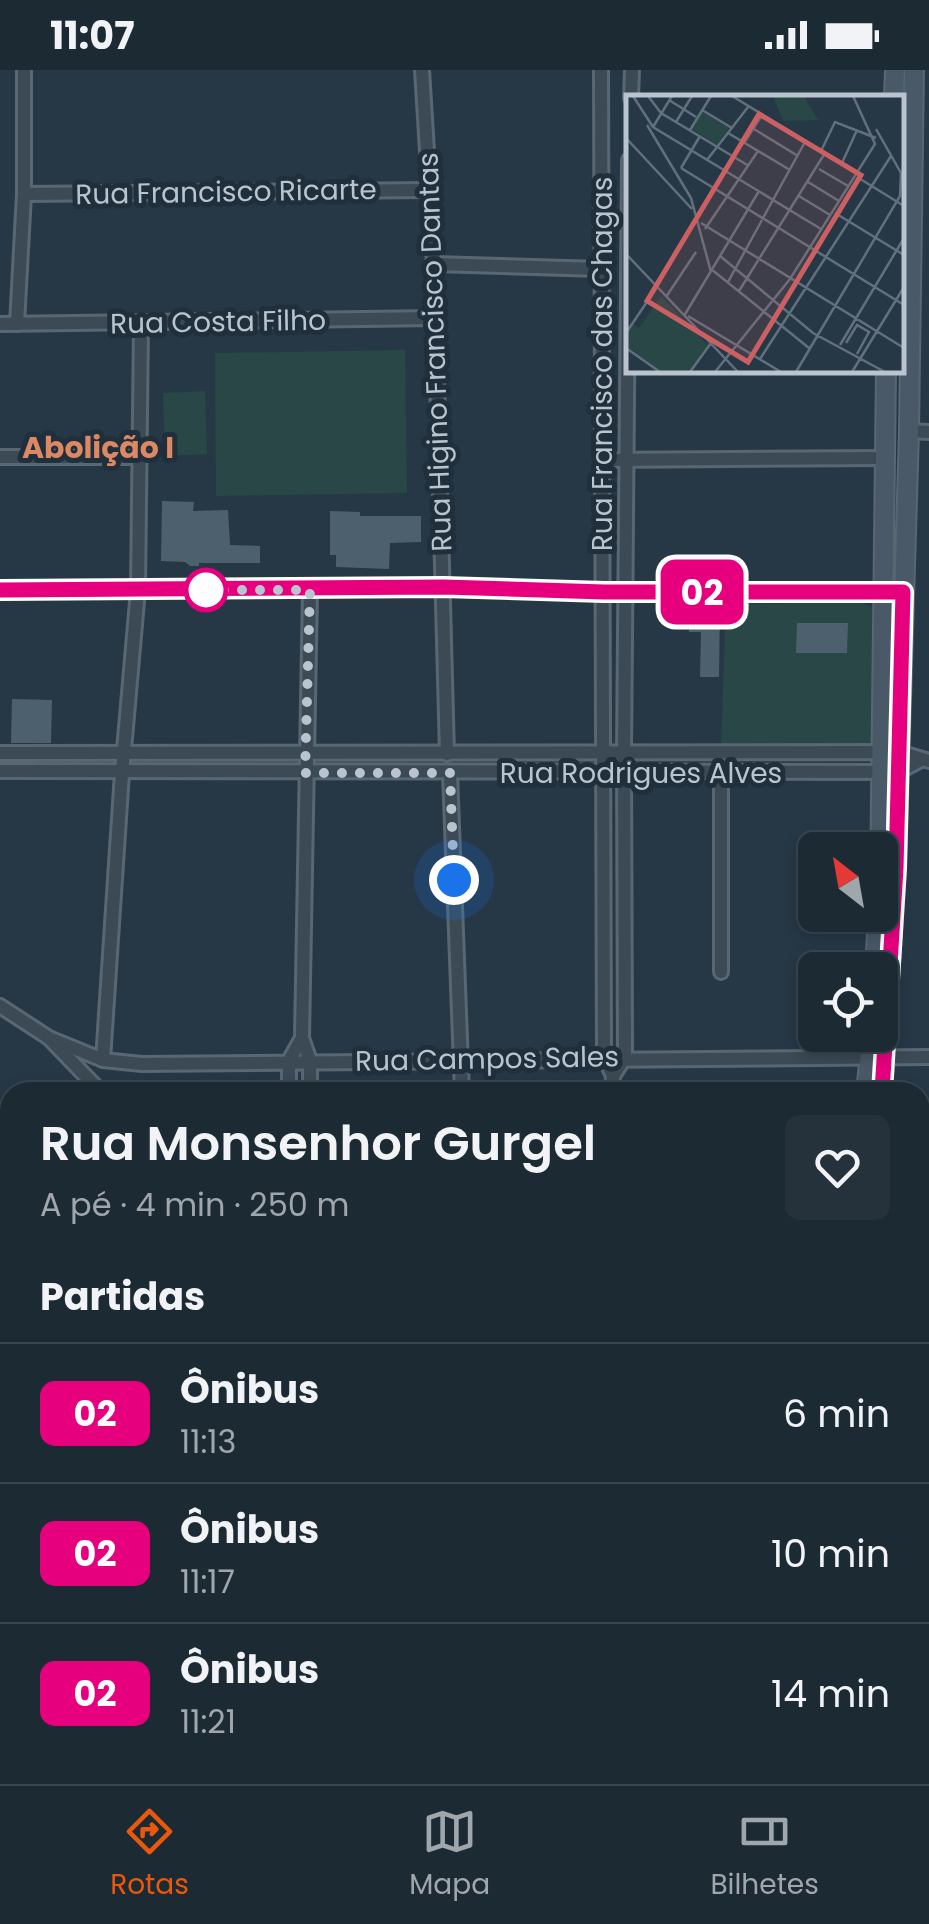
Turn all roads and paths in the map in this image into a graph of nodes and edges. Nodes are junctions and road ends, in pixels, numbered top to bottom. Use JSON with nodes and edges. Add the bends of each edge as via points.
{"nodes":[{"id":1,"x":24,"y":70,"type":"edge"},
{"id":2,"x":422,"y":70,"type":"edge"},
{"id":3,"x":601,"y":70,"type":"edge"},
{"id":4,"x":632,"y":70,"type":"edge"},
{"id":5,"x":896,"y":70,"type":"edge"},
{"id":6,"x":914,"y":70,"type":"edge"},
{"id":7,"x":631,"y":95,"type":"edge"},
{"id":8,"x":894,"y":95,"type":"edge"},
{"id":9,"x":922,"y":98,"type":"edge"},
{"id":10,"x":429,"y":190,"type":"junction"},
{"id":11,"x":24,"y":194,"type":"junction"},
{"id":12,"x":600,"y":197,"type":"junction"},
{"id":13,"x":626,"y":197,"type":"edge"},
{"id":14,"x":434,"y":264,"type":"junction"},
{"id":15,"x":600,"y":270,"type":"junction"},
{"id":16,"x":906,"y":276,"type":"edge"},
{"id":17,"x":436,"y":318,"type":"junction"},
{"id":18,"x":0,"y":324,"type":"edge"},
{"id":19,"x":16,"y":324,"type":"junction"},
{"id":20,"x":141,"y":324,"type":"junction"},
{"id":21,"x":601,"y":326,"type":"junction"},
{"id":22,"x":626,"y":326,"type":"edge"},
{"id":23,"x":628,"y":372,"type":"edge"},
{"id":24,"x":886,"y":372,"type":"edge"},
{"id":25,"x":909,"y":431,"type":"junction"},
{"id":26,"x":929,"y":432,"type":"edge"},
{"id":27,"x":0,"y":457,"type":"edge"},
{"id":28,"x":140,"y":458,"type":"junction"},
{"id":29,"x":884,"y":458,"type":"junction"},
{"id":30,"x":602,"y":460,"type":"junction"},
{"id":31,"x":627,"y":461,"type":"junction"},
{"id":32,"x":444,"y":587,"type":"junction"},
{"id":33,"x":0,"y":590,"type":"edge"},
{"id":34,"x":138,"y":590,"type":"junction"},
{"id":35,"x":310,"y":590,"type":"junction"},
{"id":36,"x":626,"y":591,"type":"junction"},
{"id":37,"x":604,"y":592,"type":"junction"},
{"id":38,"x":882,"y":592,"type":"junction"},
{"id":39,"x":903,"y":592,"type":"junction"},
{"id":40,"x":0,"y":752,"type":"edge"},
{"id":41,"x":890,"y":752,"type":"junction"},
{"id":42,"x":123,"y":754,"type":"junction"},
{"id":43,"x":306,"y":754,"type":"junction"},
{"id":44,"x":447,"y":754,"type":"junction"},
{"id":45,"x":603,"y":754,"type":"junction"},
{"id":46,"x":624,"y":754,"type":"junction"},
{"id":47,"x":924,"y":761,"type":"edge"},
{"id":48,"x":0,"y":771,"type":"edge"},
{"id":49,"x":889,"y":772,"type":"junction"},
{"id":50,"x":122,"y":773,"type":"junction"},
{"id":51,"x":305,"y":773,"type":"junction"},
{"id":52,"x":450,"y":773,"type":"junction"},
{"id":53,"x":603,"y":773,"type":"junction"},
{"id":54,"x":624,"y":773,"type":"junction"},
{"id":55,"x":722,"y":774,"type":"junction"},
{"id":56,"x":884,"y":832,"type":"edge"},
{"id":57,"x":721,"y":972,"type":"dead end"},
{"id":58,"x":0,"y":1006,"type":"edge"},
{"id":59,"x":49,"y":1038,"type":"junction"},
{"id":60,"x":302,"y":1038,"type":"junction"},
{"id":61,"x":877,"y":1052,"type":"edge"},
{"id":62,"x":878,"y":1056,"type":"junction"},
{"id":63,"x":929,"y":1056,"type":"edge"},
{"id":64,"x":604,"y":1057,"type":"junction"},
{"id":65,"x":625,"y":1057,"type":"junction"},
{"id":66,"x":461,"y":1059,"type":"junction"},
{"id":67,"x":102,"y":1060,"type":"junction"},
{"id":68,"x":310,"y":1061,"type":"junction"},
{"id":69,"x":289,"y":1062,"type":"junction"},
{"id":70,"x":613,"y":1076,"type":"junction"},
{"id":71,"x":91,"y":1082,"type":"edge"},
{"id":72,"x":289,"y":1082,"type":"edge"},
{"id":73,"x":310,"y":1082,"type":"edge"},
{"id":74,"x":462,"y":1082,"type":"edge"},
{"id":75,"x":613,"y":1082,"type":"edge"},
{"id":76,"x":869,"y":1082,"type":"edge"},
{"id":77,"x":881,"y":1082,"type":"edge"}],
"edges":[{"from":1,"to":11,"type":"street"},
{"from":2,"to":10,"type":"street","name":"Rua Higino Francisco Dantas"},
{"from":3,"to":12,"type":"street","name":"Rua Francisco das Chagas"},
{"from":4,"to":7,"type":"street"},
{"from":5,"to":8,"type":"street"},
{"from":5,"to":9,"type":"street"},
{"from":6,"to":9,"type":"street"},
{"from":9,"to":16,"type":"street"},
{"from":10,"to":11,"type":"street","name":"Rua Francisco Ricarte"},
{"from":10,"to":14,"type":"street","name":"Rua Higino Francisco Dantas"},
{"from":11,"to":19,"type":"street"},
{"from":12,"to":13,"type":"street"},
{"from":12,"to":15,"type":"street","name":"Rua Francisco das Chagas"},
{"from":14,"to":15,"type":"street"},
{"from":14,"to":17,"type":"street","name":"Rua Higino Francisco Dantas"},
{"from":15,"to":21,"type":"street","name":"Rua Francisco das Chagas"},
{"from":16,"to":25,"type":"street"},
{"from":17,"to":20,"type":"street","name":"Rua Costa Filho"},
{"from":17,"to":32,"type":"street","name":"Rua Higino Francisco Dantas"},
{"from":18,"to":19,"type":"street","name":"Rua Costa Filho"},
{"from":19,"to":20,"type":"street","name":"Rua Costa Filho"},
{"from":20,"to":28,"type":"street"},
{"from":21,"to":22,"type":"street"},
{"from":21,"to":30,"type":"street","name":"Rua Francisco das Chagas"},
{"from":23,"to":31,"type":"street","name":"Rua Francisco das Chagas"},
{"from":24,"to":29,"type":"street"},
{"from":25,"to":26,"type":"street"},
{"from":25,"to":39,"type":"street"},
{"from":27,"to":28,"type":"street"},
{"from":28,"to":34,"type":"street"},
{"from":29,"to":31,"type":"street"},
{"from":29,"to":38,"type":"street"},
{"from":30,"to":31,"type":"street"},
{"from":30,"to":37,"type":"street","name":"Rua Francisco das Chagas"},
{"from":31,"to":36,"type":"street","name":"Rua Francisco das Chagas"},
{"from":32,"to":35,"type":"street"},
{"from":32,"to":37,"type":"street"},
{"from":32,"to":44,"type":"street","name":"Rua Higino Francisco Dantas"},
{"from":33,"to":34,"type":"street"},
{"from":34,"to":35,"type":"street"},
{"from":34,"to":42,"type":"street"},
{"from":35,"to":43,"type":"street"},
{"from":36,"to":37,"type":"street"},
{"from":36,"to":38,"type":"street"},
{"from":36,"to":46,"type":"street","name":"Rua Francisco das Chagas"},
{"from":37,"to":45,"type":"street","name":"Rua Francisco das Chagas"},
{"from":38,"to":39,"type":"street"},
{"from":38,"to":41,"type":"street"},
{"from":39,"to":41,"type":"street"},
{"from":40,"to":42,"type":"street","name":"Rua Rodrigues Alves"},
{"from":41,"to":46,"type":"street","name":"Rua Rodrigues Alves"},
{"from":41,"to":47,"type":"street","name":"Rua Rodrigues Alves"},
{"from":41,"to":49,"type":"street"},
{"from":42,"to":43,"type":"street","name":"Rua Rodrigues Alves"},
{"from":42,"to":50,"type":"street"},
{"from":43,"to":44,"type":"street","name":"Rua Rodrigues Alves"},
{"from":43,"to":51,"type":"street"},
{"from":44,"to":45,"type":"street","name":"Rua Rodrigues Alves"},
{"from":45,"to":46,"type":"street","name":"Rua Rodrigues Alves"},
{"from":45,"to":53,"type":"street","name":"Rua Francisco das Chagas"},
{"from":46,"to":54,"type":"street","name":"Rua Francisco das Chagas"},
{"from":47,"to":49,"type":"street","name":"Rua Rodrigues Alves"},
{"from":48,"to":50,"type":"street","name":"Rua Rodrigues Alves"},
{"from":49,"to":55,"type":"street","name":"Rua Rodrigues Alves"},
{"from":49,"to":56,"type":"street"},
{"from":49,"to":62,"type":"street"},
{"from":50,"to":51,"type":"street","name":"Rua Rodrigues Alves"},
{"from":50,"to":67,"type":"street"},
{"from":51,"to":52,"type":"street","name":"Rua Rodrigues Alves"},
{"from":51,"to":60,"type":"street"},
{"from":52,"to":53,"type":"street","name":"Rua Rodrigues Alves"},
{"from":52,"to":66,"type":"street"},
{"from":53,"to":54,"type":"street","name":"Rua Rodrigues Alves"},
{"from":53,"to":64,"type":"street","name":"Rua Francisco das Chagas"},
{"from":54,"to":55,"type":"street","name":"Rua Rodrigues Alves"},
{"from":54,"to":65,"type":"street","name":"Rua Francisco das Chagas"},
{"from":55,"to":57,"type":"street"},
{"from":58,"to":59,"type":"street"},
{"from":59,"to":67,"type":"street","name":"Rua Campos Sales"},
{"from":59,"to":71,"type":"street"},
{"from":60,"to":68,"type":"street"},
{"from":60,"to":69,"type":"street"},
{"from":61,"to":62,"type":"street"},
{"from":62,"to":63,"type":"street","name":"Rua Campos Sales"},
{"from":62,"to":65,"type":"street","name":"Rua Campos Sales"},
{"from":62,"to":76,"type":"street"},
{"from":62,"to":77,"type":"street"},
{"from":64,"to":65,"type":"street","name":"Rua Campos Sales"},
{"from":64,"to":66,"type":"street","name":"Rua Campos Sales"},
{"from":64,"to":70,"type":"street","name":"Rua Francisco das Chagas"},
{"from":65,"to":70,"type":"street","name":"Rua Francisco das Chagas"},
{"from":66,"to":68,"type":"street","name":"Rua Campos Sales"},
{"from":66,"to":74,"type":"street"},
{"from":67,"to":69,"type":"street","name":"Rua Campos Sales"},
{"from":68,"to":69,"type":"street","name":"Rua Campos Sales"},
{"from":68,"to":73,"type":"street"},
{"from":69,"to":72,"type":"street"},
{"from":70,"to":75,"type":"street","name":"Rua Francisco das Chagas"}]}
